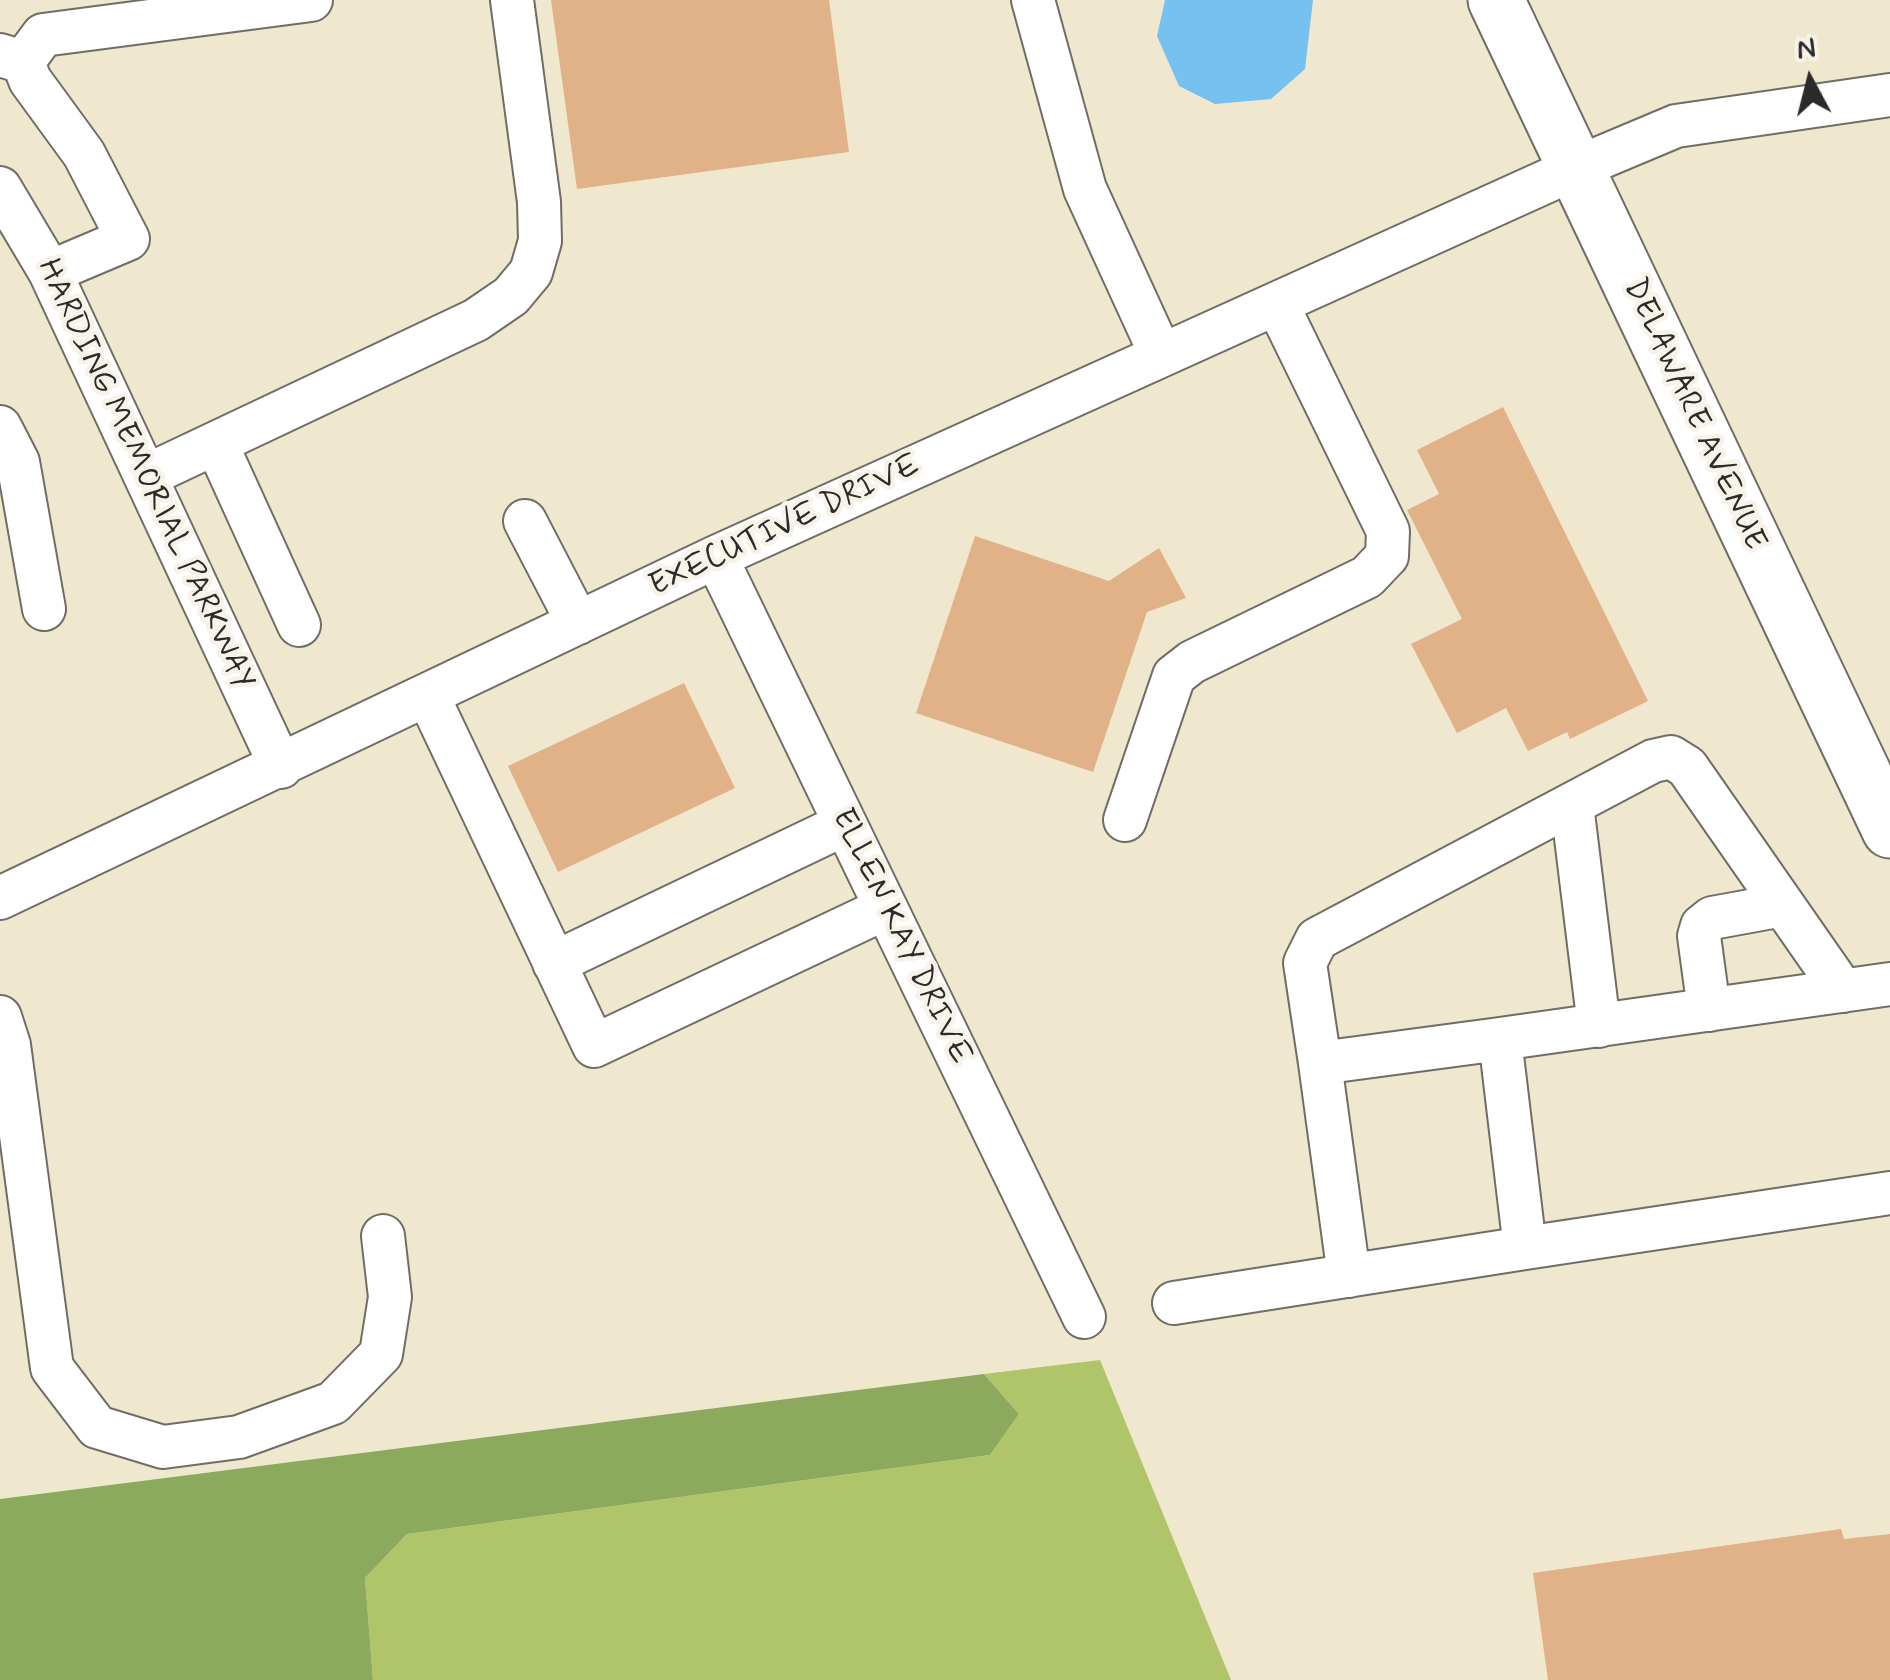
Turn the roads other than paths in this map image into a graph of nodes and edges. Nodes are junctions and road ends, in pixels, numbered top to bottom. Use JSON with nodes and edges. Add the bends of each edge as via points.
{"nodes":[{"id":1,"x":311,"y":0,"type":"edge"},
{"id":2,"x":512,"y":0,"type":"edge"},
{"id":3,"x":1033,"y":0,"type":"edge"},
{"id":4,"x":1496,"y":0,"type":"edge"},
{"id":5,"x":12,"y":58,"type":"edge"},
{"id":6,"x":1890,"y":95,"type":"edge"},
{"id":7,"x":1576,"y":168,"type":"junction"},
{"id":8,"x":0,"y":188,"type":"edge"},
{"id":9,"x":50,"y":272,"type":"junction"},
{"id":10,"x":1277,"y":304,"type":"junction"},
{"id":11,"x":1162,"y":355,"type":"junction"},
{"id":12,"x":0,"y":427,"type":"edge"},
{"id":13,"x":216,"y":443,"type":"junction"},
{"id":14,"x":146,"y":476,"type":"junction"},
{"id":15,"x":525,"y":520,"type":"dead end"},
{"id":16,"x":716,"y":556,"type":"junction"},
{"id":17,"x":44,"y":608,"type":"dead end"},
{"id":18,"x":578,"y":623,"type":"junction"},
{"id":19,"x":300,"y":625,"type":"dead end"},
{"id":20,"x":428,"y":696,"type":"junction"},
{"id":21,"x":281,"y":767,"type":"junction"},
{"id":22,"x":1572,"y":805,"type":"junction"},
{"id":23,"x":1125,"y":820,"type":"dead end"},
{"id":24,"x":845,"y":824,"type":"junction"},
{"id":25,"x":1890,"y":830,"type":"edge"},
{"id":26,"x":1,"y":896,"type":"edge"},
{"id":27,"x":1783,"y":905,"type":"junction"},
{"id":28,"x":886,"y":908,"type":"junction"},
{"id":29,"x":554,"y":963,"type":"junction"},
{"id":30,"x":1890,"y":984,"type":"edge"},
{"id":31,"x":1843,"y":991,"type":"junction"},
{"id":32,"x":1708,"y":1010,"type":"junction"},
{"id":33,"x":0,"y":1017,"type":"edge"},
{"id":34,"x":1599,"y":1026,"type":"junction"},
{"id":35,"x":1500,"y":1040,"type":"junction"},
{"id":36,"x":1320,"y":1063,"type":"junction"},
{"id":37,"x":1890,"y":1193,"type":"edge"},
{"id":38,"x":383,"y":1236,"type":"dead end"},
{"id":39,"x":1525,"y":1248,"type":"junction"},
{"id":40,"x":1349,"y":1276,"type":"junction"},
{"id":41,"x":1174,"y":1303,"type":"dead end"},
{"id":42,"x":1084,"y":1318,"type":"dead end"}],
"edges":[{"from":1,"to":5,"type":"street","via":[[44,35]]},
{"from":2,"to":13,"type":"street","via":[[539,202],[540,241],[531,272],[512,296],[476,320]]},
{"from":3,"to":11,"type":"street","via":[[1085,189]]},
{"from":4,"to":7,"type":"main road","name":"DELAWARE AVENUE"},
{"from":5,"to":9,"type":"street","via":[[84,154],[128,239]]},
{"from":6,"to":7,"type":"street","name":"EXECUTIVE DRIVE","via":[[1676,126]]},
{"from":7,"to":10,"type":"street","name":"EXECUTIVE DRIVE"},
{"from":7,"to":25,"type":"main road","name":"DELAWARE AVENUE"},
{"from":8,"to":9,"type":"street","name":"HARDING MEMORIAL PARKWAY"},
{"from":9,"to":14,"type":"street","name":"HARDING MEMORIAL PARKWAY"},
{"from":10,"to":11,"type":"street","name":"EXECUTIVE DRIVE"},
{"from":10,"to":23,"type":"street","via":[[1388,531],[1387,556],[1368,577],[1174,676]]},
{"from":11,"to":16,"type":"street","name":"EXECUTIVE DRIVE"},
{"from":12,"to":17,"type":"street","via":[[18,462]]},
{"from":13,"to":14,"type":"street"},
{"from":13,"to":19,"type":"street"},
{"from":14,"to":21,"type":"street","name":"HARDING MEMORIAL PARKWAY"},
{"from":15,"to":18,"type":"street"},
{"from":16,"to":18,"type":"street","name":"EXECUTIVE DRIVE"},
{"from":16,"to":24,"type":"street","name":"ELLEN KAY DRIVE"},
{"from":18,"to":20,"type":"street","name":"EXECUTIVE DRIVE"},
{"from":20,"to":21,"type":"street","name":"EXECUTIVE DRIVE"},
{"from":20,"to":29,"type":"street"},
{"from":21,"to":26,"type":"street","name":"EXECUTIVE DRIVE"},
{"from":22,"to":27,"type":"street","via":[[1672,758],[1687,767]]},
{"from":22,"to":34,"type":"street"},
{"from":22,"to":36,"type":"street","via":[[1317,940],[1305,964]]},
{"from":24,"to":28,"type":"street","name":"ELLEN KAY DRIVE"},
{"from":24,"to":29,"type":"street"},
{"from":27,"to":31,"type":"street"},
{"from":27,"to":32,"type":"street","via":[[1712,918],[1702,926]]},
{"from":28,"to":29,"type":"street","via":[[594,1046]]},
{"from":28,"to":42,"type":"street","name":"ELLEN KAY DRIVE"},
{"from":30,"to":31,"type":"street"},
{"from":31,"to":32,"type":"street"},
{"from":32,"to":34,"type":"street"},
{"from":33,"to":38,"type":"street","via":[[10,1045],[52,1368],[97,1427],[163,1447],[240,1437],[334,1403],[381,1354],[390,1298]]},
{"from":34,"to":35,"type":"street"},
{"from":35,"to":36,"type":"street"},
{"from":35,"to":39,"type":"street"},
{"from":36,"to":40,"type":"street"},
{"from":37,"to":39,"type":"street"},
{"from":39,"to":40,"type":"street"},
{"from":40,"to":41,"type":"street"}]}
